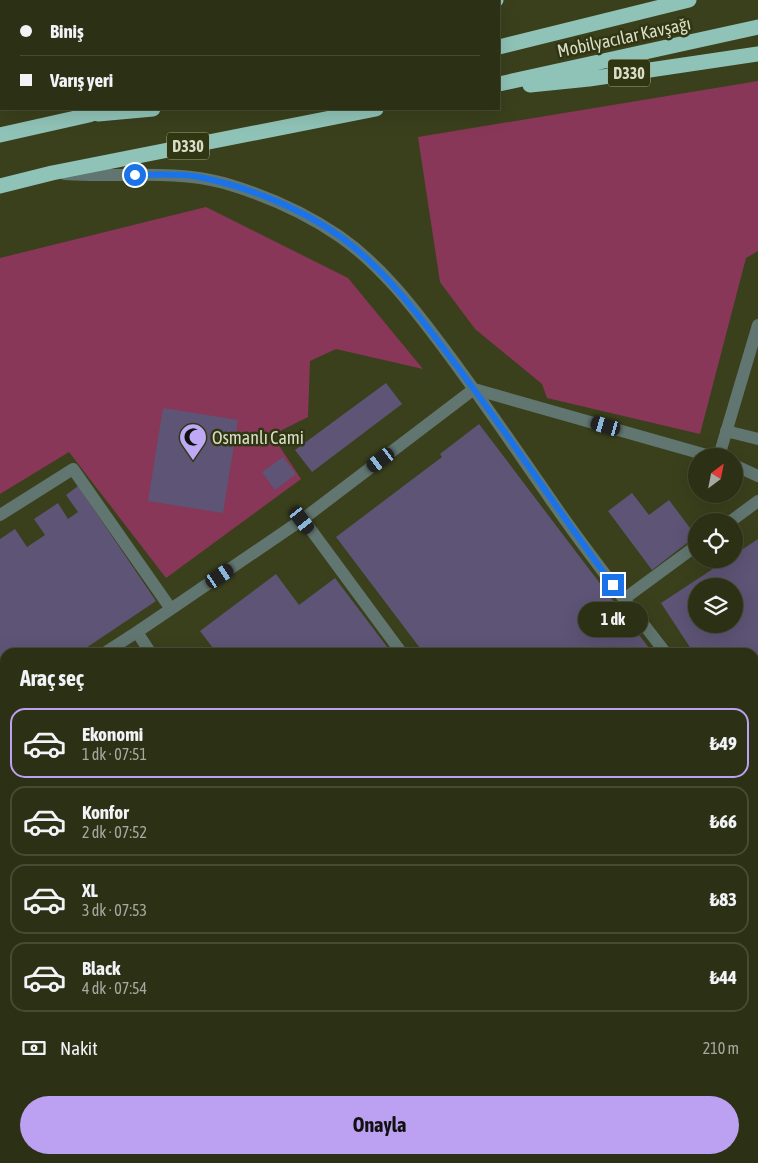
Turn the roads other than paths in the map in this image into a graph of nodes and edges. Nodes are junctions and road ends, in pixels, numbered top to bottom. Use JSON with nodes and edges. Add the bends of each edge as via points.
{"nodes":[{"id":1,"x":689,"y":0,"type":"edge"},
{"id":2,"x":758,"y":27,"type":"edge"},
{"id":3,"x":500,"y":47,"type":"edge"},
{"id":4,"x":758,"y":54,"type":"edge"},
{"id":5,"x":500,"y":84,"type":"edge"},
{"id":6,"x":500,"y":88,"type":"edge"},
{"id":7,"x":103,"y":110,"type":"edge"},
{"id":8,"x":143,"y":110,"type":"edge"},
{"id":9,"x":371,"y":110,"type":"edge"},
{"id":10,"x":89,"y":115,"type":"junction"},
{"id":11,"x":0,"y":135,"type":"edge"},
{"id":12,"x":52,"y":173,"type":"junction"},
{"id":13,"x":0,"y":186,"type":"edge"},
{"id":14,"x":758,"y":325,"type":"edge"},
{"id":15,"x":474,"y":389,"type":"junction"},
{"id":16,"x":726,"y":431,"type":"junction"},
{"id":17,"x":758,"y":439,"type":"edge"},
{"id":18,"x":721,"y":448,"type":"edge"},
{"id":19,"x":688,"y":450,"type":"edge"},
{"id":20,"x":743,"y":469,"type":"edge"},
{"id":21,"x":758,"y":476,"type":"edge"},
{"id":22,"x":758,"y":501,"type":"edge"},
{"id":23,"x":742,"y":513,"type":"edge"},
{"id":24,"x":0,"y":515,"type":"edge"},
{"id":25,"x":302,"y":520,"type":"junction"},
{"id":26,"x":688,"y":552,"type":"edge"},
{"id":27,"x":624,"y":599,"type":"junction"},
{"id":28,"x":171,"y":609,"type":"junction"},
{"id":29,"x":136,"y":632,"type":"junction"},
{"id":30,"x":112,"y":648,"type":"edge"},
{"id":31,"x":147,"y":648,"type":"edge"},
{"id":32,"x":398,"y":648,"type":"edge"},
{"id":33,"x":662,"y":648,"type":"edge"}],
"edges":[{"from":1,"to":3,"type":"highway","name":"Mobilyacılar Kavşağı"},
{"from":2,"to":5,"type":"highway","name":"Mobilyacılar Kavşağı"},
{"from":4,"to":6,"type":"highway","name":"Mobilyacılar Kavşağı","number":"D330","via":[[589,80]]},
{"from":7,"to":10,"type":"highway"},
{"from":8,"to":10,"type":"highway"},
{"from":9,"to":12,"type":"highway","number":"D330"},
{"from":10,"to":11,"type":"highway"},
{"from":12,"to":13,"type":"highway","number":"D330"},
{"from":12,"to":15,"type":"street","via":[[197,177],[255,193],[313,220],[341,237],[396,288]]},
{"from":14,"to":16,"type":"street"},
{"from":15,"to":19,"type":"street"},
{"from":15,"to":25,"type":"street"},
{"from":15,"to":27,"type":"street"},
{"from":16,"to":17,"type":"street"},
{"from":16,"to":18,"type":"street"},
{"from":20,"to":21,"type":"street"},
{"from":22,"to":23,"type":"street"},
{"from":24,"to":28,"type":"street","via":[[73,469]]},
{"from":25,"to":28,"type":"street"},
{"from":25,"to":32,"type":"street"},
{"from":26,"to":27,"type":"street"},
{"from":27,"to":33,"type":"street"},
{"from":28,"to":29,"type":"street"},
{"from":29,"to":30,"type":"street"},
{"from":29,"to":31,"type":"street"}]}
